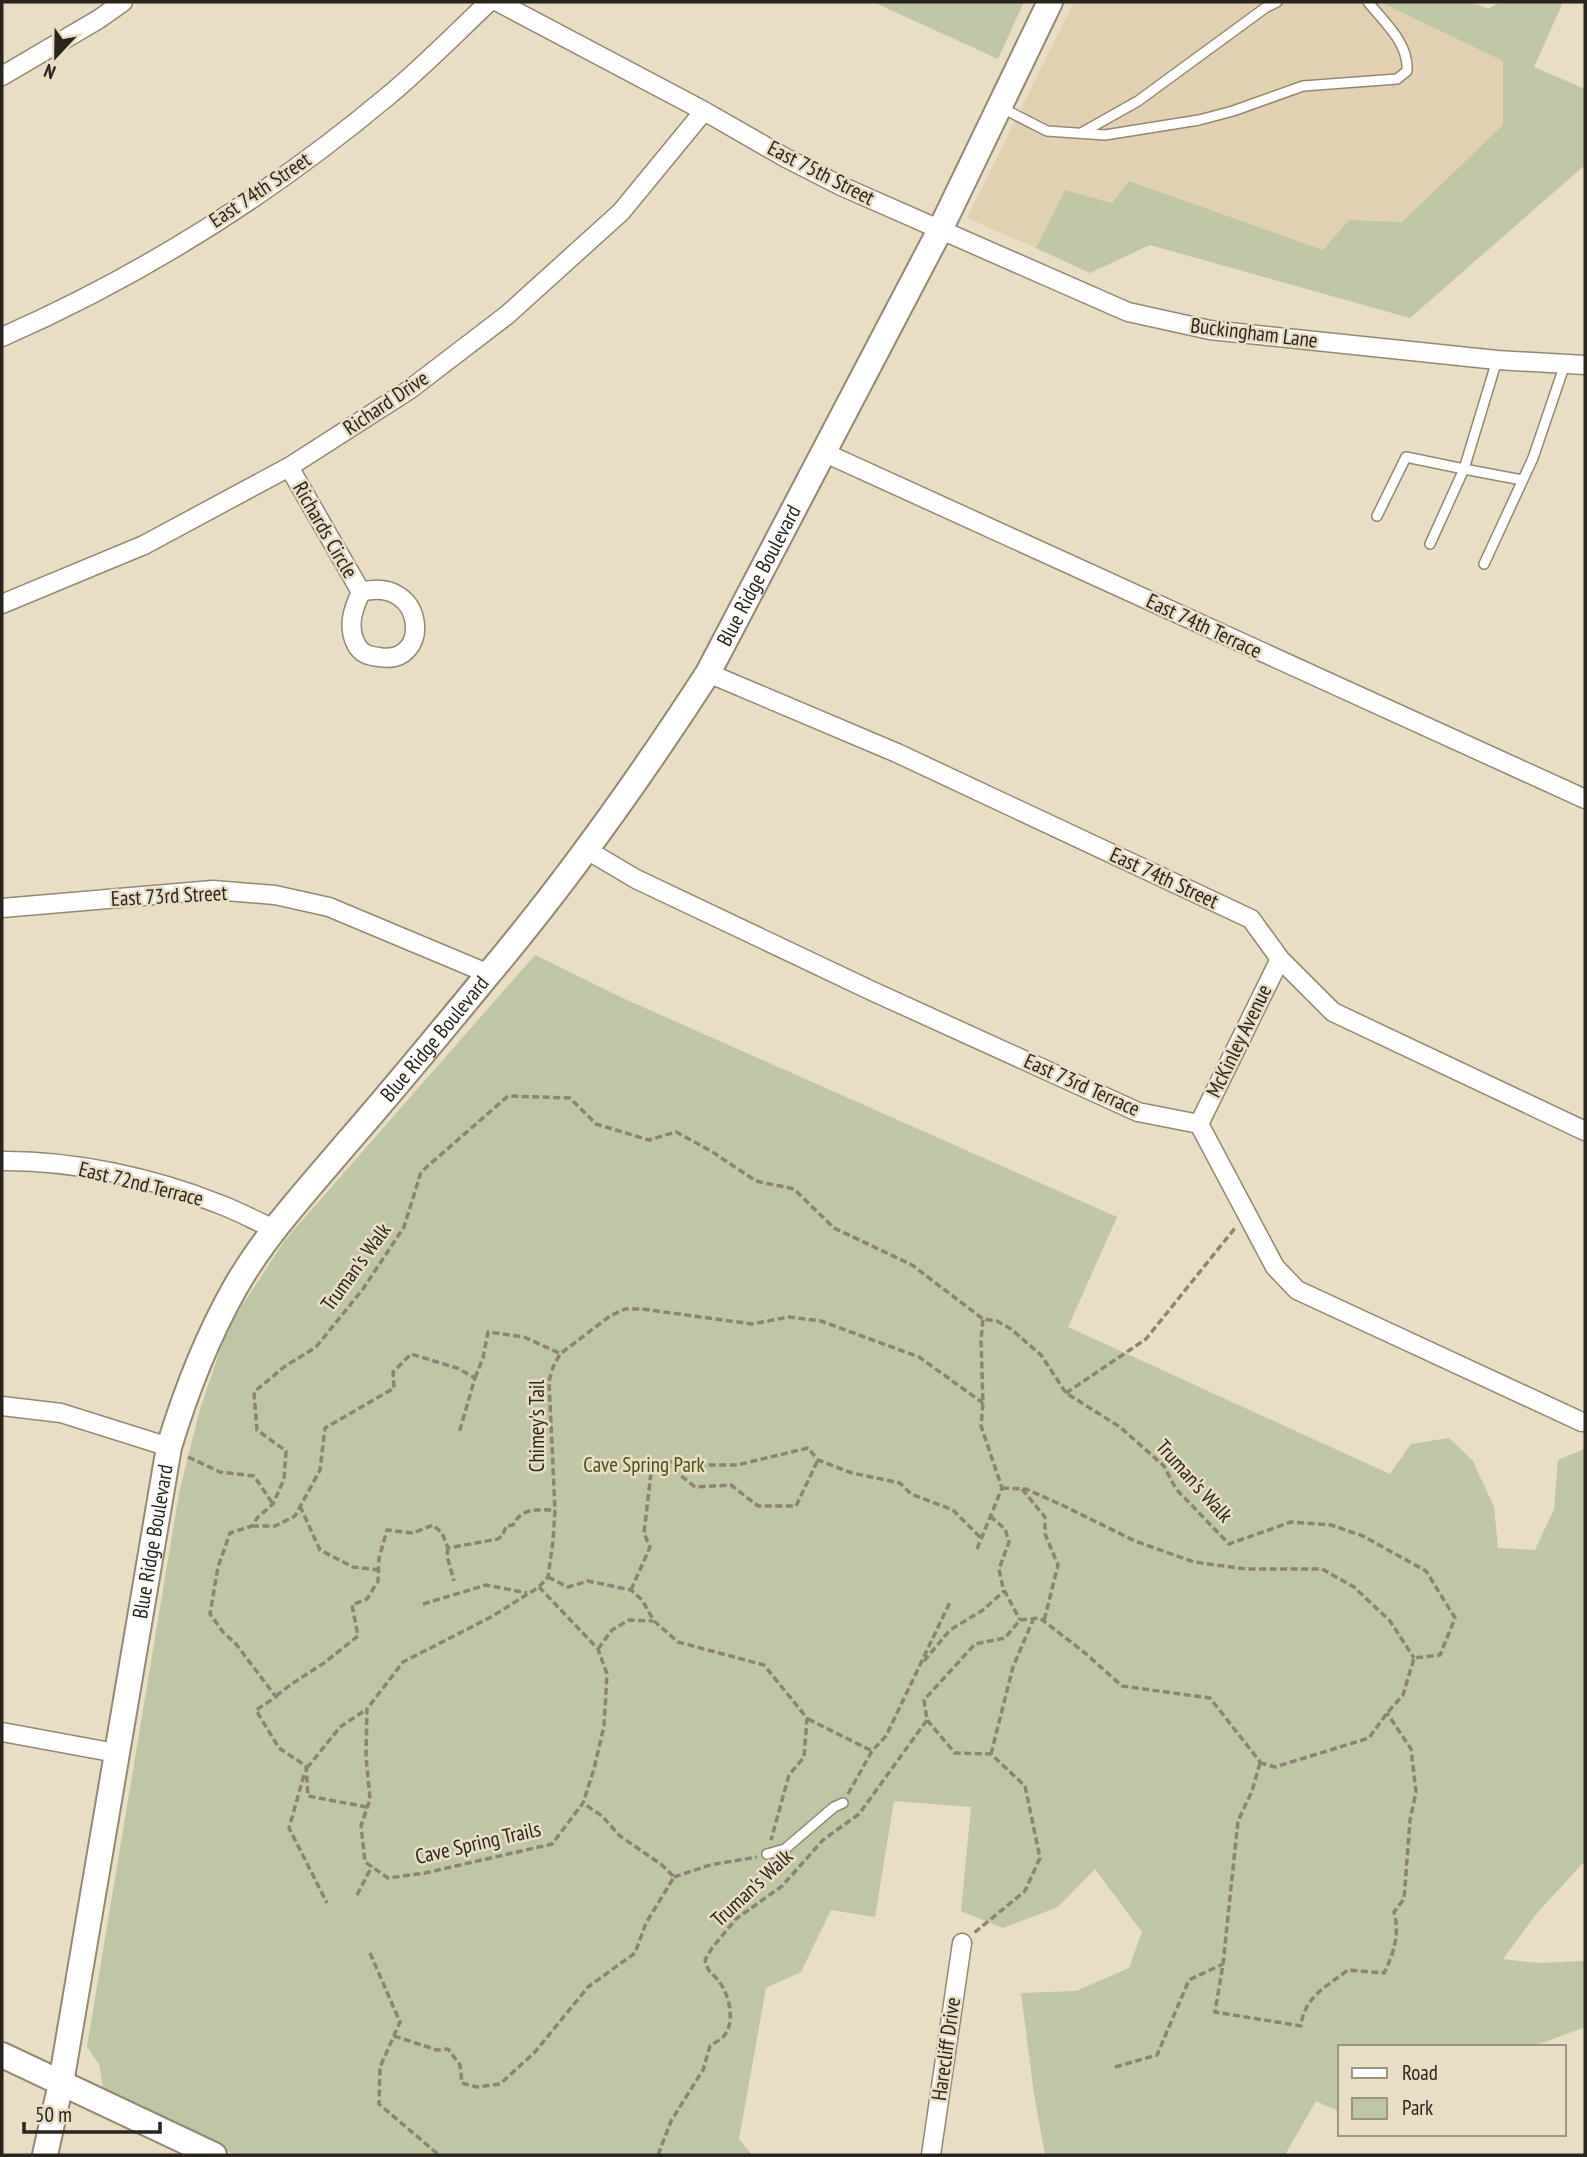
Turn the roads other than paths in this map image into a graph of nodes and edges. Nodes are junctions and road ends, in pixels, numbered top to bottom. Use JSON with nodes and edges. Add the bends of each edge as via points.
{"nodes":[{"id":1,"x":123,"y":2,"type":"edge"},
{"id":2,"x":489,"y":2,"type":"edge"},
{"id":3,"x":498,"y":2,"type":"edge"},
{"id":4,"x":1050,"y":2,"type":"edge"},
{"id":5,"x":1277,"y":2,"type":"edge"},
{"id":6,"x":1368,"y":2,"type":"edge"},
{"id":7,"x":2,"y":76,"type":"edge"},
{"id":8,"x":1001,"y":107,"type":"junction"},
{"id":9,"x":704,"y":111,"type":"junction"},
{"id":10,"x":1082,"y":133,"type":"junction"},
{"id":11,"x":940,"y":230,"type":"junction"},
{"id":12,"x":2,"y":337,"type":"edge"},
{"id":13,"x":1497,"y":360,"type":"junction"},
{"id":14,"x":1565,"y":364,"type":"junction"},
{"id":15,"x":1585,"y":365,"type":"edge"},
{"id":16,"x":823,"y":452,"type":"junction"},
{"id":17,"x":289,"y":467,"type":"junction"},
{"id":18,"x":1464,"y":468,"type":"junction"},
{"id":19,"x":1522,"y":480,"type":"junction"},
{"id":20,"x":1377,"y":516,"type":"dead end"},
{"id":21,"x":1430,"y":544,"type":"dead end"},
{"id":22,"x":1484,"y":565,"type":"dead end"},
{"id":23,"x":361,"y":592,"type":"dead end"},
{"id":24,"x":2,"y":604,"type":"edge"},
{"id":25,"x":708,"y":673,"type":"junction"},
{"id":26,"x":1585,"y":799,"type":"edge"},
{"id":27,"x":587,"y":850,"type":"junction"},
{"id":28,"x":2,"y":908,"type":"edge"},
{"id":29,"x":1280,"y":959,"type":"junction"},
{"id":30,"x":489,"y":974,"type":"junction"},
{"id":31,"x":1199,"y":1124,"type":"junction"},
{"id":32,"x":1585,"y":1131,"type":"edge"},
{"id":33,"x":2,"y":1161,"type":"edge"},
{"id":34,"x":274,"y":1229,"type":"junction"},
{"id":35,"x":2,"y":1406,"type":"edge"},
{"id":36,"x":1582,"y":1422,"type":"dead end"},
{"id":37,"x":169,"y":1447,"type":"junction"},
{"id":38,"x":2,"y":1732,"type":"edge"},
{"id":39,"x":116,"y":1753,"type":"junction"},
{"id":40,"x":844,"y":1803,"type":"road end"},
{"id":41,"x":766,"y":1854,"type":"road end"},
{"id":42,"x":962,"y":1943,"type":"road end"},
{"id":43,"x":2,"y":2055,"type":"edge"},
{"id":44,"x":61,"y":2083,"type":"junction"},
{"id":45,"x":45,"y":2155,"type":"edge"},
{"id":46,"x":214,"y":2155,"type":"edge"},
{"id":47,"x":931,"y":2155,"type":"edge"}],
"edges":[{"from":1,"to":7,"type":"street"},
{"from":2,"to":12,"type":"street","name":"East 74th Street","via":[[389,95],[274,184],[152,261]]},
{"from":3,"to":9,"type":"street"},
{"from":4,"to":8,"type":"main road","name":"Blue Ridge Boulevard"},
{"from":5,"to":10,"type":"lane","via":[[1138,102]]},
{"from":6,"to":10,"type":"lane","via":[[1396,34],[1408,60],[1407,71],[1397,79],[1303,86],[1199,120],[1105,135]]},
{"from":8,"to":10,"type":"lane","via":[[1047,131]]},
{"from":8,"to":11,"type":"main road","name":"Blue Ridge Boulevard"},
{"from":9,"to":11,"type":"street","name":"East 75th Street","via":[[841,186]]},
{"from":9,"to":17,"type":"street","name":"Richard Drive","via":[[621,212],[507,315],[409,390]]},
{"from":11,"to":13,"type":"street","name":"Buckingham Lane","via":[[1143,316],[1210,330]]},
{"from":11,"to":16,"type":"main road","name":"Blue Ridge Boulevard"},
{"from":13,"to":14,"type":"street","name":"Buckingham Lane"},
{"from":13,"to":18,"type":"lane"},
{"from":14,"to":15,"type":"street","name":"Buckingham Lane"},
{"from":14,"to":19,"type":"lane"},
{"from":16,"to":25,"type":"main road","name":"Blue Ridge Boulevard"},
{"from":16,"to":26,"type":"street","name":"East 74th Terrace"},
{"from":17,"to":23,"type":"street","name":"Richards Circle"},
{"from":17,"to":24,"type":"street","name":"Richard Drive","via":[[144,545]]},
{"from":18,"to":19,"type":"lane"},
{"from":18,"to":20,"type":"lane","via":[[1406,457]]},
{"from":18,"to":21,"type":"lane"},
{"from":19,"to":22,"type":"lane"},
{"from":25,"to":27,"type":"main road","name":"Blue Ridge Boulevard"},
{"from":25,"to":29,"type":"street","name":"East 74th Street","via":[[897,752],[1251,919]]},
{"from":27,"to":30,"type":"main road","name":"Blue Ridge Boulevard"},
{"from":27,"to":31,"type":"street","name":"East 73rd Terrace","via":[[636,879],[1138,1112]]},
{"from":28,"to":30,"type":"street","name":"East 73rd Street","via":[[213,890],[275,895],[328,907]]},
{"from":29,"to":31,"type":"street","name":"McKinley Avenue"},
{"from":29,"to":32,"type":"street","name":"East 74th Street","via":[[1333,1012]]},
{"from":30,"to":34,"type":"main road","name":"Blue Ridge Boulevard"},
{"from":31,"to":36,"type":"street","via":[[1275,1267],[1297,1290]]},
{"from":33,"to":34,"type":"street","name":"East 72nd Terrace","via":[[92,1169],[150,1182],[219,1204]]},
{"from":34,"to":37,"type":"main road","name":"Blue Ridge Boulevard","via":[[211,1333]]},
{"from":35,"to":37,"type":"street","via":[[61,1413]]},
{"from":37,"to":39,"type":"main road","name":"Blue Ridge Boulevard"},
{"from":38,"to":39,"type":"street"},
{"from":39,"to":44,"type":"main road","name":"Blue Ridge Boulevard"},
{"from":40,"to":41,"type":"lane","via":[[785,1849]]},
{"from":42,"to":47,"type":"street","name":"Harecliff Drive"},
{"from":43,"to":44,"type":"main road"},
{"from":44,"to":45,"type":"main road","name":"Blue Ridge Boulevard"},
{"from":44,"to":46,"type":"main road"}]}
